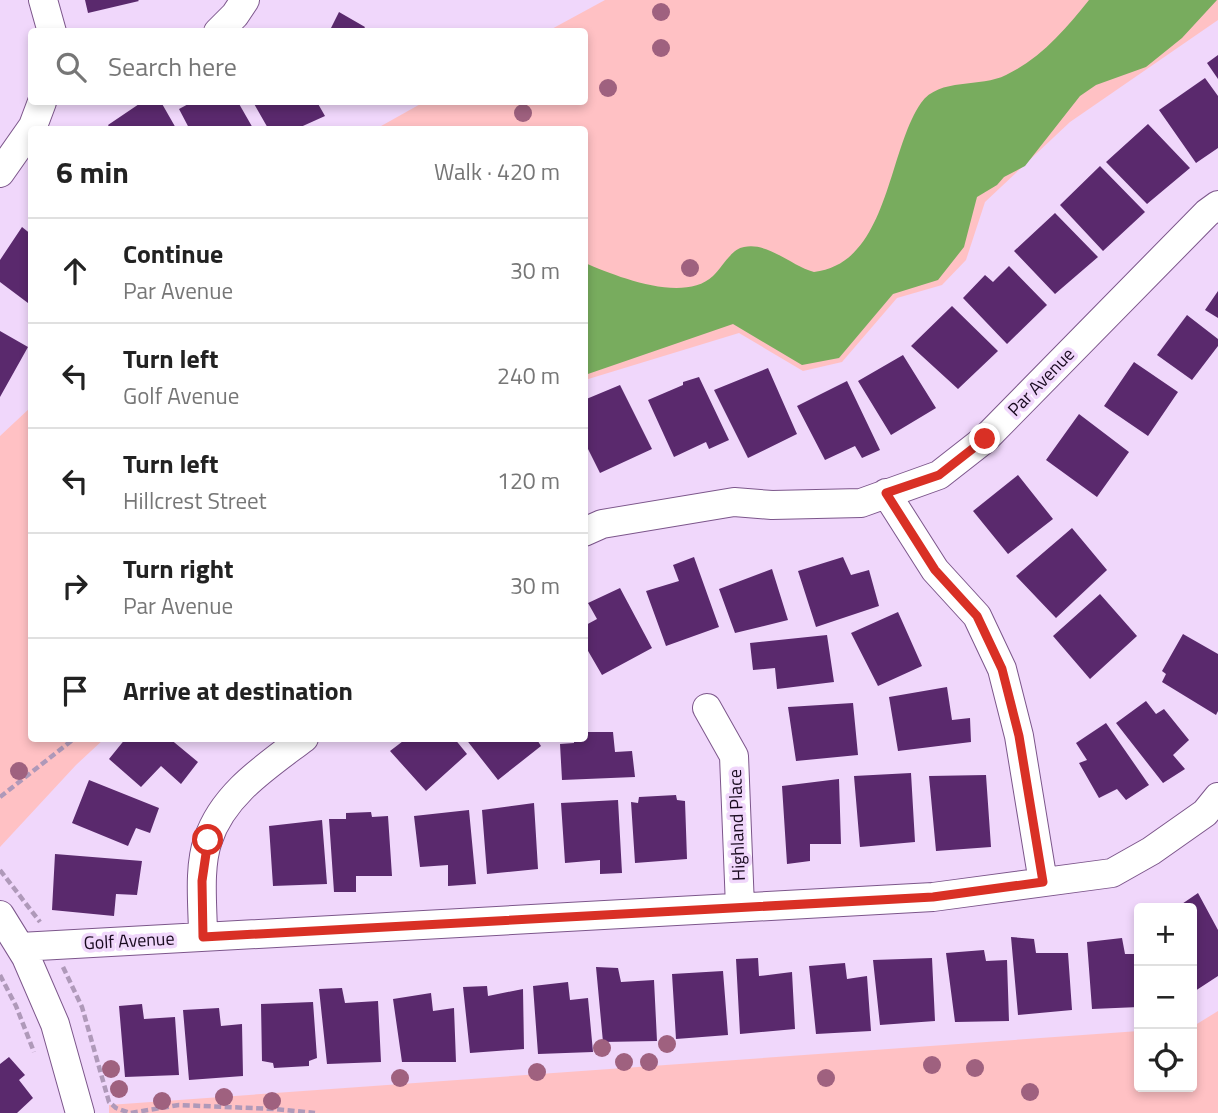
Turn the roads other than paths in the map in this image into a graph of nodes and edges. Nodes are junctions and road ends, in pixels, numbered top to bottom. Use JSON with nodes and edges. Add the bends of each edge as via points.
{"nodes":[{"id":1,"x":43,"y":0,"type":"edge"},
{"id":2,"x":245,"y":0,"type":"edge"},
{"id":3,"x":51,"y":28,"type":"edge"},
{"id":4,"x":223,"y":28,"type":"edge"},
{"id":5,"x":41,"y":105,"type":"edge"},
{"id":6,"x":33,"y":126,"type":"edge"},
{"id":7,"x":28,"y":133,"type":"edge"},
{"id":8,"x":0,"y":173,"type":"edge"},
{"id":9,"x":1218,"y":205,"type":"edge"},
{"id":10,"x":886,"y":493,"type":"junction"},
{"id":11,"x":588,"y":530,"type":"edge"},
{"id":12,"x":707,"y":708,"type":"dead end"},
{"id":13,"x":299,"y":742,"type":"edge"},
{"id":14,"x":1218,"y":797,"type":"edge"},
{"id":15,"x":1043,"y":882,"type":"junction"},
{"id":16,"x":740,"y":907,"type":"junction"},
{"id":17,"x":0,"y":915,"type":"edge"},
{"id":18,"x":203,"y":937,"type":"junction"},
{"id":19,"x":20,"y":947,"type":"junction"},
{"id":20,"x":80,"y":1113,"type":"edge"}],
"edges":[{"from":1,"to":3,"type":"street"},
{"from":2,"to":4,"type":"street"},
{"from":5,"to":6,"type":"street"},
{"from":7,"to":8,"type":"street"},
{"from":9,"to":10,"type":"street","name":"Par Avenue","via":[[985,439],[939,475]]},
{"from":10,"to":11,"type":"street","name":"Par Avenue","via":[[861,503],[822,506],[734,502]]},
{"from":10,"to":15,"type":"street","via":[[935,570],[977,616],[1002,669],[1019,736]]},
{"from":12,"to":16,"type":"street","name":"Highland Place","via":[[734,756]]},
{"from":13,"to":18,"type":"street","via":[[245,783],[208,840],[202,881]]},
{"from":14,"to":15,"type":"street","name":"Golf Avenue","via":[[1205,813],[1112,873]]},
{"from":15,"to":16,"type":"street","name":"Golf Avenue","via":[[933,897]]},
{"from":16,"to":18,"type":"street","name":"Golf Avenue"},
{"from":17,"to":19,"type":"street"},
{"from":18,"to":19,"type":"street","name":"Golf Avenue"},
{"from":19,"to":20,"type":"street","via":[[55,1024]]}]}
